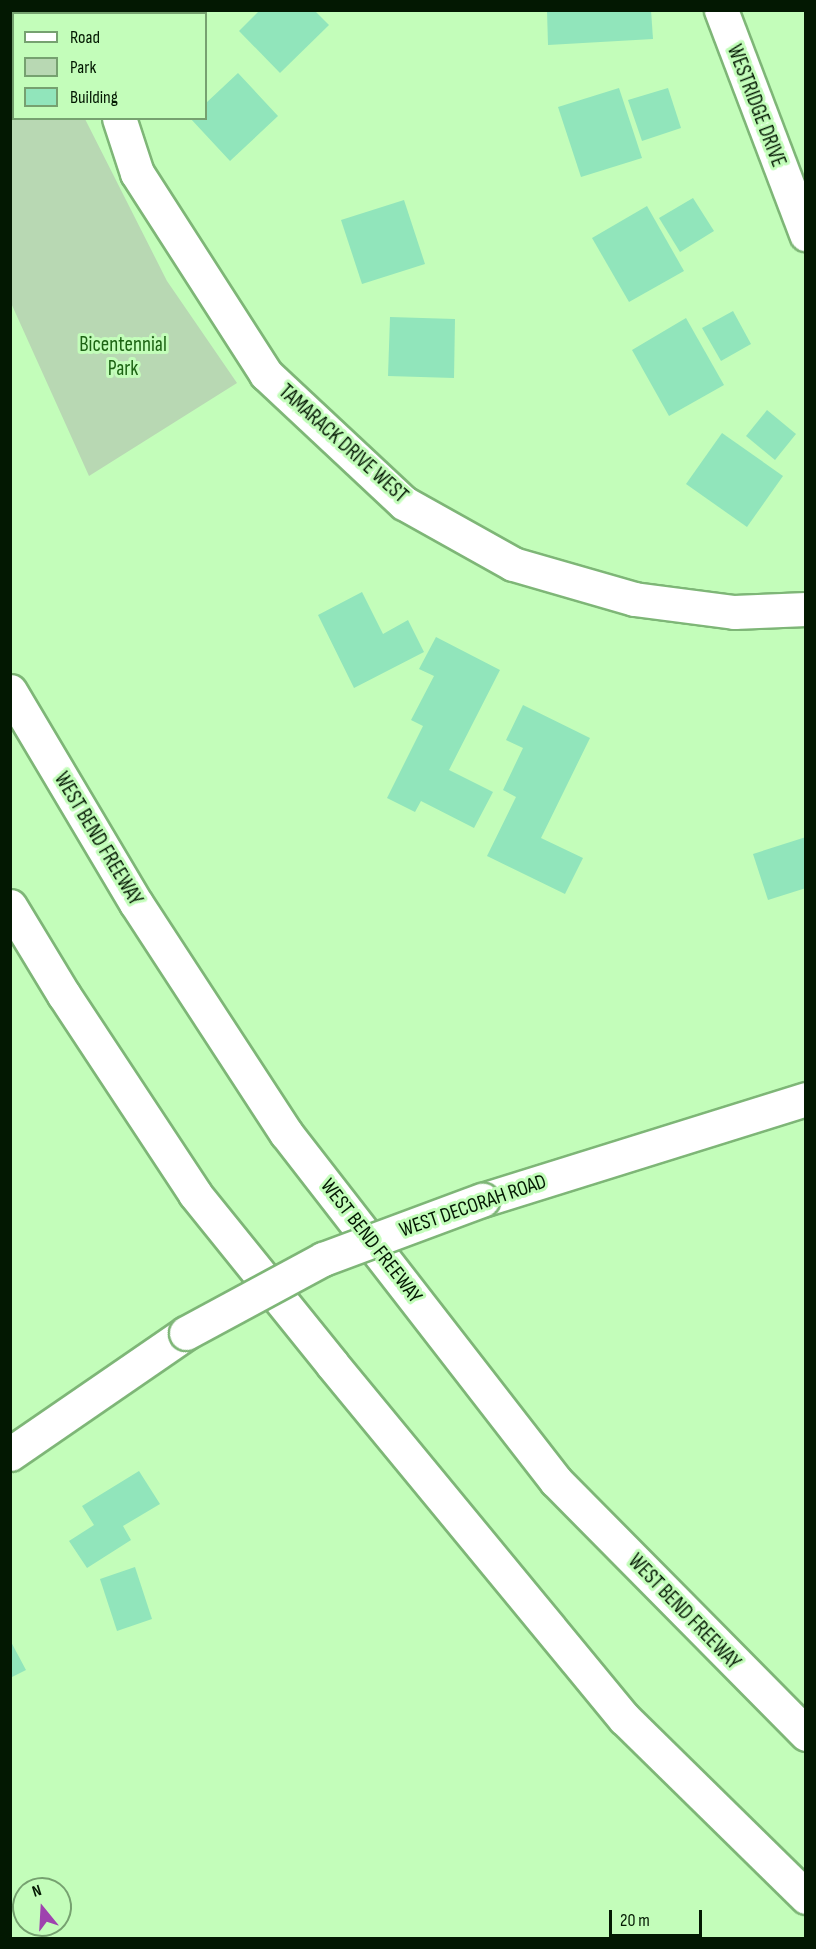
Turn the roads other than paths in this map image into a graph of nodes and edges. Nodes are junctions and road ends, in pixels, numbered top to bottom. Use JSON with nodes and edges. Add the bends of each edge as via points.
{"nodes":[{"id":1,"x":721,"y":10,"type":"edge"},
{"id":2,"x":120,"y":120,"type":"edge"},
{"id":3,"x":806,"y":234,"type":"edge"},
{"id":4,"x":806,"y":609,"type":"edge"},
{"id":5,"x":10,"y":691,"type":"edge"},
{"id":6,"x":10,"y":906,"type":"edge"},
{"id":7,"x":806,"y":1099,"type":"edge"},
{"id":8,"x":10,"y":1455,"type":"edge"},
{"id":9,"x":806,"y":1734,"type":"edge"},
{"id":10,"x":806,"y":1897,"type":"edge"}],
"edges":[{"from":1,"to":3,"type":"main road","name":"WESTRIDGE DRIVE"},
{"from":2,"to":4,"type":"main road","name":"TAMARACK DRIVE WEST","via":[[137,173],[266,374],[404,503],[513,564],[634,599],[734,612]]},
{"from":5,"to":9,"type":"main road","name":"WEST BEND FREEWAY","via":[[136,903],[286,1133],[556,1481]]},
{"from":6,"to":10,"type":"main road","via":[[195,1194],[324,1355],[625,1719]]},
{"from":7,"to":8,"type":"main road","name":"WEST DECORAH ROAD","bridge":true,"via":[[482,1200],[323,1259],[186,1333]]}]}
